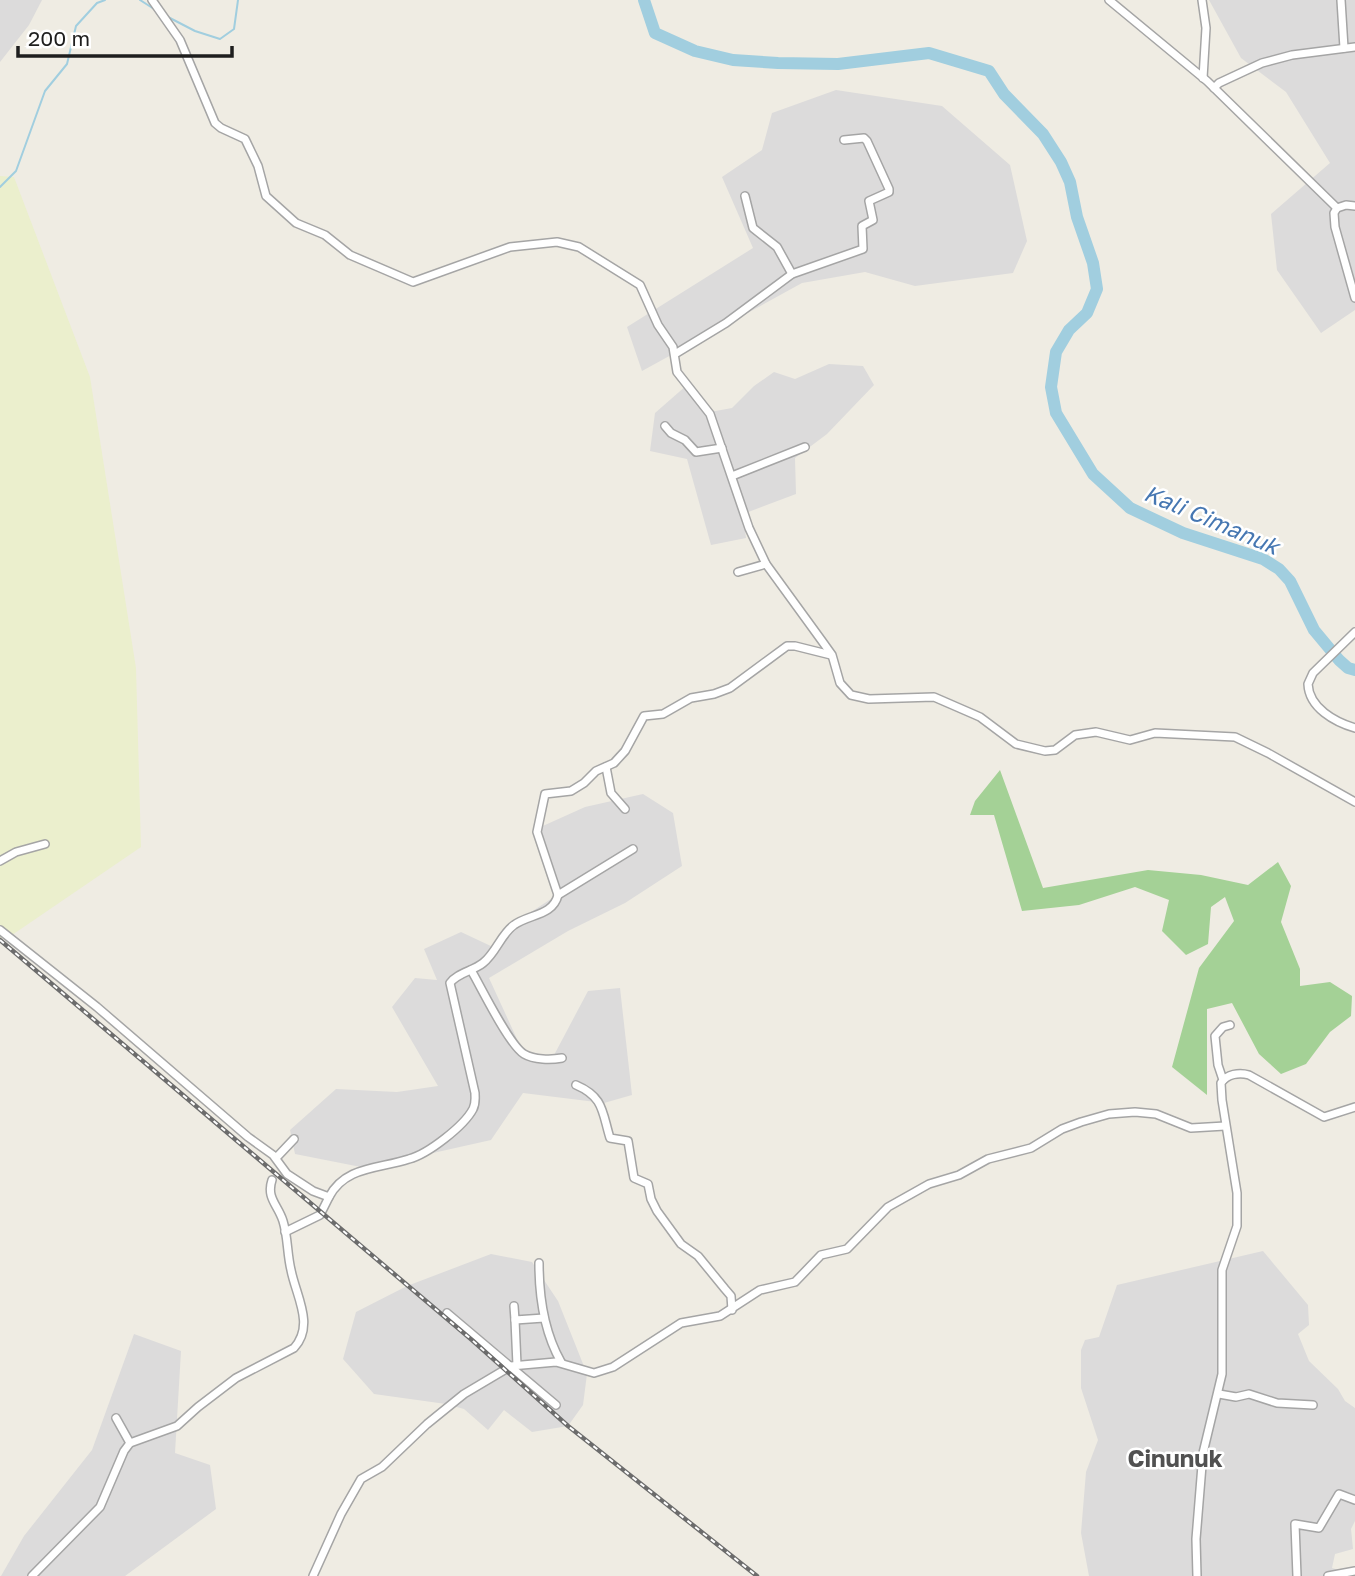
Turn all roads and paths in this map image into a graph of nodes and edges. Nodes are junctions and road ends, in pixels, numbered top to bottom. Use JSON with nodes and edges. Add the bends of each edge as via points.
{"nodes":[{"id":1,"x":152,"y":0,"type":"edge"},
{"id":2,"x":1109,"y":0,"type":"edge"},
{"id":3,"x":1202,"y":0,"type":"edge"},
{"id":4,"x":1340,"y":0,"type":"edge"},
{"id":5,"x":1355,"y":47,"type":"edge"},
{"id":6,"x":1344,"y":48,"type":"junction"},
{"id":7,"x":1209,"y":83,"type":"junction"},
{"id":8,"x":844,"y":140,"type":"dead end"},
{"id":9,"x":745,"y":196,"type":"dead end"},
{"id":10,"x":1355,"y":206,"type":"edge"},
{"id":11,"x":1337,"y":208,"type":"junction"},
{"id":12,"x":792,"y":274,"type":"junction"},
{"id":13,"x":1353,"y":287,"type":"edge"},
{"id":14,"x":1355,"y":298,"type":"edge"},
{"id":15,"x":675,"y":354,"type":"junction"},
{"id":16,"x":665,"y":426,"type":"dead end"},
{"id":17,"x":805,"y":447,"type":"dead end"},
{"id":18,"x":722,"y":448,"type":"junction"},
{"id":19,"x":732,"y":476,"type":"junction"},
{"id":20,"x":766,"y":564,"type":"junction"},
{"id":21,"x":738,"y":572,"type":"dead end"},
{"id":22,"x":1355,"y":632,"type":"edge"},
{"id":23,"x":832,"y":655,"type":"junction"},
{"id":24,"x":1355,"y":728,"type":"edge"},
{"id":25,"x":606,"y":767,"type":"junction"},
{"id":26,"x":1355,"y":802,"type":"edge"},
{"id":27,"x":625,"y":809,"type":"dead end"},
{"id":28,"x":45,"y":844,"type":"dead end"},
{"id":29,"x":633,"y":849,"type":"dead end"},
{"id":30,"x":0,"y":861,"type":"edge"},
{"id":31,"x":558,"y":895,"type":"junction"},
{"id":32,"x":0,"y":930,"type":"edge"},
{"id":33,"x":471,"y":970,"type":"junction"},
{"id":34,"x":1230,"y":1025,"type":"dead end"},
{"id":35,"x":562,"y":1058,"type":"dead end"},
{"id":36,"x":1223,"y":1080,"type":"junction"},
{"id":37,"x":576,"y":1085,"type":"dead end"},
{"id":38,"x":1355,"y":1107,"type":"edge"},
{"id":39,"x":1225,"y":1126,"type":"junction"},
{"id":40,"x":294,"y":1139,"type":"dead end"},
{"id":41,"x":276,"y":1158,"type":"junction"},
{"id":42,"x":272,"y":1180,"type":"dead end"},
{"id":43,"x":329,"y":1197,"type":"junction"},
{"id":44,"x":285,"y":1233,"type":"junction"},
{"id":45,"x":539,"y":1264,"type":"dead end"},
{"id":46,"x":513,"y":1306,"type":"dead end"},
{"id":47,"x":732,"y":1310,"type":"junction"},
{"id":48,"x":447,"y":1313,"type":"dead end"},
{"id":49,"x":544,"y":1318,"type":"junction"},
{"id":50,"x":515,"y":1320,"type":"junction"},
{"id":51,"x":561,"y":1362,"type":"junction"},
{"id":52,"x":514,"y":1365,"type":"junction"},
{"id":53,"x":1219,"y":1394,"type":"junction"},
{"id":54,"x":556,"y":1405,"type":"dead end"},
{"id":55,"x":1313,"y":1405,"type":"dead end"},
{"id":56,"x":116,"y":1418,"type":"dead end"},
{"id":57,"x":130,"y":1443,"type":"junction"},
{"id":58,"x":1355,"y":1500,"type":"edge"},
{"id":59,"x":1355,"y":1571,"type":"edge"},
{"id":60,"x":32,"y":1576,"type":"edge"},
{"id":61,"x":313,"y":1576,"type":"edge"},
{"id":62,"x":1196,"y":1576,"type":"edge"},
{"id":63,"x":1297,"y":1576,"type":"edge"},
{"id":64,"x":1328,"y":1576,"type":"edge"}],
"edges":[{"from":1,"to":15,"type":"street","via":[[180,40],[215,123],[245,139],[266,196],[296,223],[325,235],[350,255],[413,282],[510,247],[557,242],[575,245],[640,285]]},
{"from":2,"to":7,"type":"street"},
{"from":3,"to":7,"type":"street"},
{"from":4,"to":6,"type":"street"},
{"from":5,"to":6,"type":"street"},
{"from":6,"to":7,"type":"street","via":[[1292,55]]},
{"from":7,"to":11,"type":"street"},
{"from":8,"to":12,"type":"street","via":[[867,141],[889,191],[870,201],[873,220],[862,226],[863,248]]},
{"from":9,"to":12,"type":"street","via":[[753,228],[777,247]]},
{"from":10,"to":11,"type":"street"},
{"from":11,"to":13,"type":"street","via":[[1334,222]]},
{"from":12,"to":15,"type":"street"},
{"from":13,"to":14,"type":"street"},
{"from":15,"to":18,"type":"street","via":[[677,372],[704,403]]},
{"from":16,"to":18,"type":"street","via":[[696,452]]},
{"from":17,"to":19,"type":"street"},
{"from":18,"to":19,"type":"street"},
{"from":19,"to":20,"type":"street","via":[[748,528]]},
{"from":20,"to":21,"type":"street"},
{"from":20,"to":23,"type":"street"},
{"from":22,"to":24,"type":"street","via":[[1308,680],[1309,693],[1326,715]]},
{"from":23,"to":25,"type":"street","via":[[787,646],[730,688],[691,698],[663,714],[644,716],[625,751]]},
{"from":23,"to":26,"type":"street","via":[[840,683],[851,695],[869,699],[934,697],[980,717],[1023,747],[1055,750],[1075,735],[1096,732],[1130,740],[1156,733],[1227,736],[1268,753]]},
{"from":25,"to":27,"type":"street","via":[[611,793]]},
{"from":25,"to":31,"type":"street","via":[[576,789],[543,796],[537,832]]},
{"from":28,"to":30,"type":"street"},
{"from":29,"to":31,"type":"street"},
{"from":31,"to":33,"type":"street","via":[[548,910],[514,925],[489,957]]},
{"from":32,"to":41,"type":"street"},
{"from":33,"to":35,"type":"street","via":[[523,1054]]},
{"from":33,"to":43,"type":"street","via":[[452,980],[450,988],[475,1093],[472,1111],[425,1152],[343,1178]]},
{"from":34,"to":36,"type":"street","via":[[1215,1036]]},
{"from":36,"to":38,"type":"street","via":[[1237,1073],[1255,1077],[1324,1118]]},
{"from":36,"to":39,"type":"street"},
{"from":37,"to":47,"type":"street","via":[[598,1100],[610,1138],[628,1141],[634,1178],[648,1184],[657,1211],[681,1244],[698,1256],[729,1293]]},
{"from":39,"to":47,"type":"street","via":[[1191,1128],[1156,1114],[1135,1112],[1109,1114],[1062,1129],[1031,1148],[988,1159],[929,1184],[888,1207],[847,1249],[821,1255],[795,1282],[760,1290]]},
{"from":39,"to":53,"type":"street","via":[[1238,1216],[1223,1270]]},
{"from":40,"to":41,"type":"street"},
{"from":41,"to":43,"type":"street","via":[[287,1174]]},
{"from":42,"to":44,"type":"street","via":[[270,1195]]},
{"from":43,"to":44,"type":"street","via":[[320,1215]]},
{"from":44,"to":57,"type":"street","via":[[303,1312],[299,1342],[220,1389],[177,1426]]},
{"from":45,"to":49,"type":"street"},
{"from":46,"to":50,"type":"street"},
{"from":47,"to":51,"type":"street","via":[[681,1323],[598,1373]]},
{"from":48,"to":52,"type":"street"},
{"from":49,"to":50,"type":"street"},
{"from":49,"to":51,"type":"street"},
{"from":50,"to":52,"type":"street"},
{"from":51,"to":52,"type":"street"},
{"from":52,"to":54,"type":"street"},
{"from":52,"to":61,"type":"street","via":[[464,1394],[382,1467],[361,1479]]},
{"from":53,"to":55,"type":"street"},
{"from":53,"to":62,"type":"street","via":[[1203,1453]]},
{"from":56,"to":57,"type":"street"},
{"from":57,"to":60,"type":"street","via":[[100,1507]]},
{"from":58,"to":63,"type":"street","via":[[1339,1493],[1319,1528],[1295,1524]]},
{"from":59,"to":64,"type":"street"}]}
